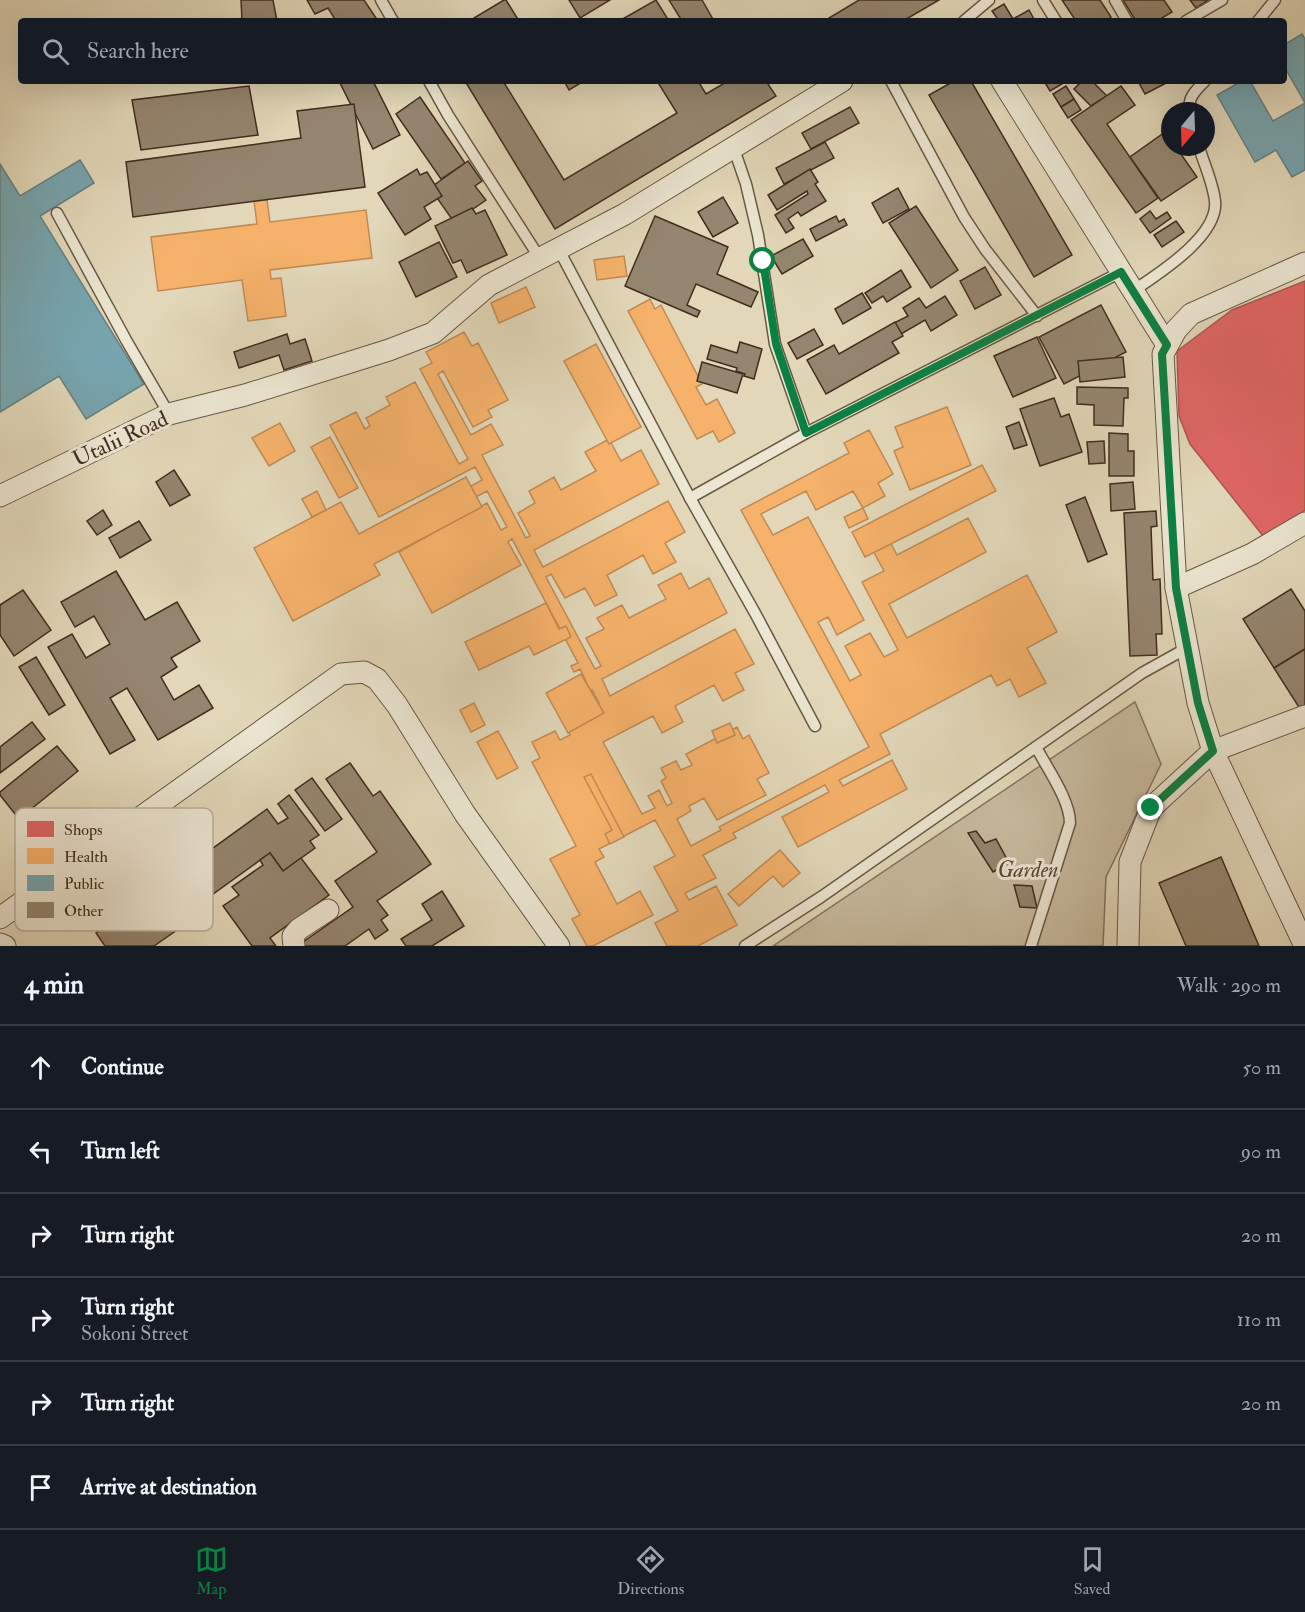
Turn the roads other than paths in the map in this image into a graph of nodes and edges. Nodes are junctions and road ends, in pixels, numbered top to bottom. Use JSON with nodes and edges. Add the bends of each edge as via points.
{"nodes":[{"id":1,"x":381,"y":0,"type":"edge"},
{"id":2,"x":989,"y":0,"type":"edge"},
{"id":3,"x":1043,"y":0,"type":"edge"},
{"id":4,"x":1115,"y":0,"type":"edge"},
{"id":5,"x":1222,"y":0,"type":"edge"},
{"id":6,"x":1275,"y":0,"type":"edge"},
{"id":7,"x":391,"y":18,"type":"edge"},
{"id":8,"x":968,"y":18,"type":"edge"},
{"id":9,"x":1054,"y":18,"type":"edge"},
{"id":10,"x":1124,"y":18,"type":"edge"},
{"id":11,"x":1191,"y":18,"type":"edge"},
{"id":12,"x":1260,"y":18,"type":"edge"},
{"id":13,"x":431,"y":84,"type":"edge"},
{"id":14,"x":837,"y":84,"type":"edge"},
{"id":15,"x":893,"y":84,"type":"edge"},
{"id":16,"x":1004,"y":84,"type":"edge"},
{"id":17,"x":1202,"y":84,"type":"edge"},
{"id":18,"x":1189,"y":102,"type":"edge"},
{"id":19,"x":734,"y":149,"type":"junction"},
{"id":20,"x":1202,"y":156,"type":"edge"},
{"id":21,"x":57,"y":213,"type":"dead end"},
{"id":22,"x":549,"y":252,"type":"junction"},
{"id":23,"x":1305,"y":263,"type":"edge"},
{"id":24,"x":1121,"y":272,"type":"junction"},
{"id":25,"x":1133,"y":291,"type":"junction"},
{"id":26,"x":1037,"y":316,"type":"junction"},
{"id":27,"x":1167,"y":345,"type":"junction"},
{"id":28,"x":169,"y":414,"type":"junction"},
{"id":29,"x":806,"y":433,"type":"junction"},
{"id":30,"x":0,"y":496,"type":"edge"},
{"id":31,"x":690,"y":498,"type":"junction"},
{"id":32,"x":1305,"y":523,"type":"edge"},
{"id":33,"x":1176,"y":588,"type":"junction"},
{"id":34,"x":1187,"y":648,"type":"junction"},
{"id":35,"x":1305,"y":716,"type":"edge"},
{"id":36,"x":815,"y":726,"type":"dead end"},
{"id":37,"x":1036,"y":747,"type":"junction"},
{"id":38,"x":1213,"y":751,"type":"junction"},
{"id":39,"x":147,"y":808,"type":"edge"},
{"id":40,"x":328,"y":910,"type":"dead end"},
{"id":41,"x":0,"y":944,"type":"edge"},
{"id":42,"x":5,"y":946,"type":"edge"},
{"id":43,"x":294,"y":946,"type":"edge"},
{"id":44,"x":559,"y":946,"type":"edge"},
{"id":45,"x":745,"y":946,"type":"edge"},
{"id":46,"x":1031,"y":946,"type":"edge"},
{"id":47,"x":1128,"y":946,"type":"edge"},
{"id":48,"x":1305,"y":946,"type":"edge"}],
"edges":[{"from":1,"to":7,"type":"lane"},
{"from":2,"to":8,"type":"lane"},
{"from":3,"to":9,"type":"lane"},
{"from":4,"to":10,"type":"lane"},
{"from":5,"to":11,"type":"lane"},
{"from":6,"to":12,"type":"lane"},
{"from":13,"to":22,"type":"lane","via":[[448,115]]},
{"from":14,"to":19,"type":"street","name":"Utalii Road"},
{"from":15,"to":26,"type":"lane","via":[[964,217]]},
{"from":16,"to":24,"type":"street"},
{"from":17,"to":18,"type":"lane"},
{"from":19,"to":22,"type":"street","name":"Utalii Road","via":[[625,214]]},
{"from":19,"to":29,"type":"lane","via":[[760,243],[776,344]]},
{"from":20,"to":25,"type":"lane","via":[[1215,202],[1212,220],[1166,269]]},
{"from":21,"to":28,"type":"lane"},
{"from":22,"to":28,"type":"street","name":"Utalii Road","via":[[489,285],[433,333],[245,395]]},
{"from":22,"to":31,"type":"lane"},
{"from":23,"to":27,"type":"street","via":[[1191,314]]},
{"from":24,"to":25,"type":"street"},
{"from":24,"to":26,"type":"lane"},
{"from":25,"to":27,"type":"street"},
{"from":26,"to":29,"type":"lane"},
{"from":27,"to":33,"type":"street","via":[[1162,354]]},
{"from":28,"to":30,"type":"street","name":"Utalii Road"},
{"from":29,"to":31,"type":"lane"},
{"from":31,"to":36,"type":"lane"},
{"from":32,"to":33,"type":"street","via":[[1252,554]]},
{"from":33,"to":34,"type":"street"},
{"from":34,"to":37,"type":"lane","via":[[1142,673]]},
{"from":34,"to":38,"type":"street"},
{"from":35,"to":38,"type":"street"},
{"from":37,"to":45,"type":"lane"},
{"from":37,"to":46,"type":"lane","via":[[1064,799],[1070,823]]},
{"from":38,"to":47,"type":"street","via":[[1151,808],[1130,862]]},
{"from":38,"to":48,"type":"street"},
{"from":39,"to":44,"type":"street","via":[[341,674],[364,672],[377,679],[396,705],[465,814]]},
{"from":40,"to":43,"type":"street","via":[[299,929],[293,936]]},
{"from":41,"to":42,"type":"street"}]}
